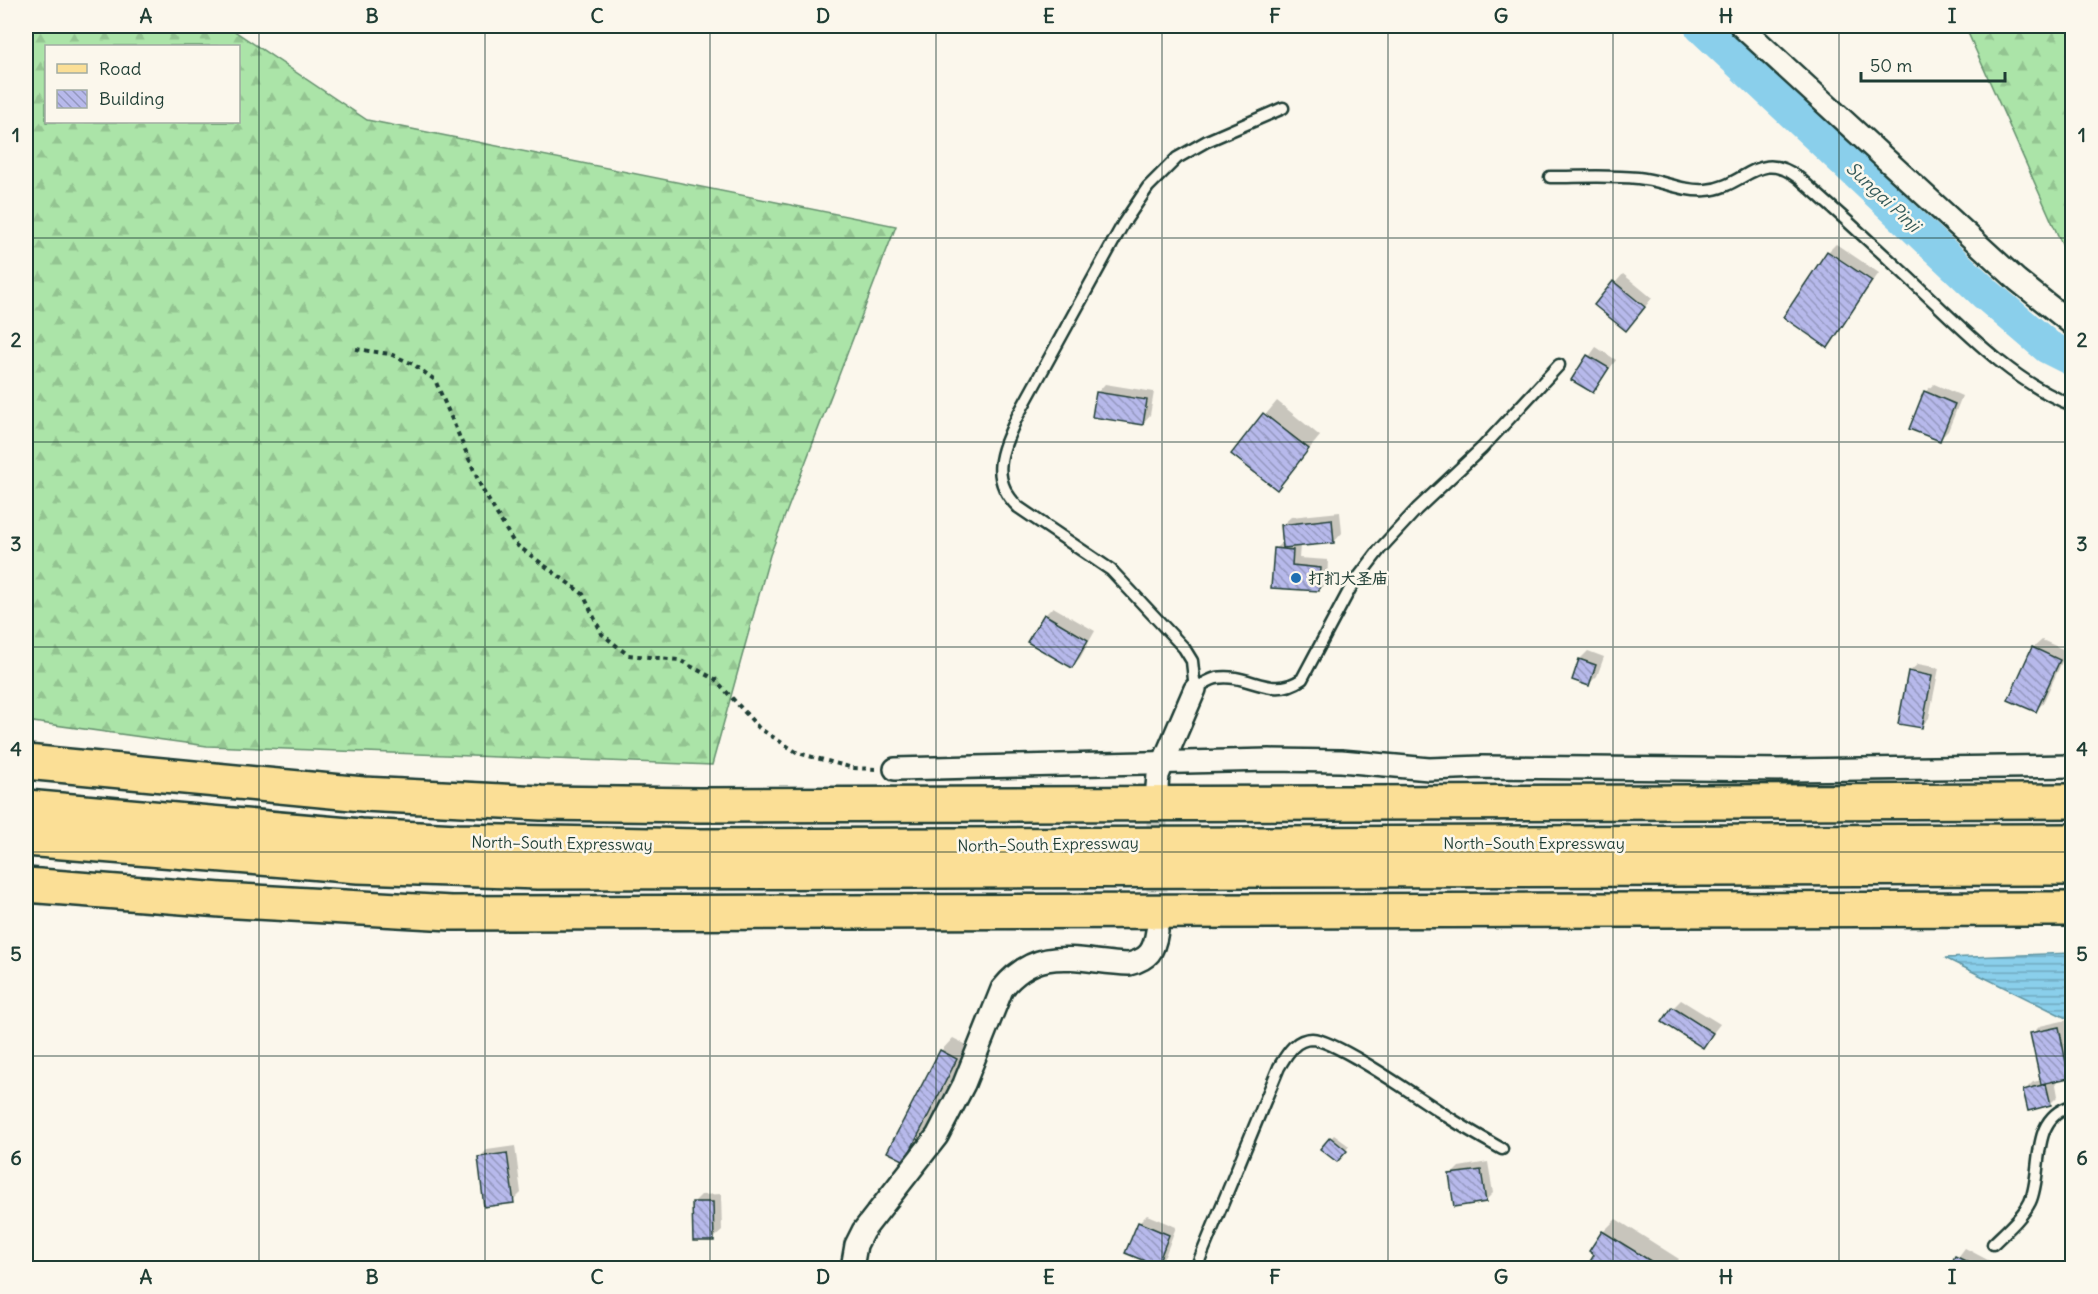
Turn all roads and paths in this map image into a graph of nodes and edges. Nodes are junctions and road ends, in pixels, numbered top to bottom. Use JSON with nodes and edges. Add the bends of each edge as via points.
{"nodes":[{"id":1,"x":1741,"y":26,"type":"edge"},
{"id":2,"x":1283,"y":108,"type":"dead end"},
{"id":3,"x":1550,"y":177,"type":"dead end"},
{"id":4,"x":2073,"y":324,"type":"edge"},
{"id":5,"x":356,"y":349,"type":"dead end"},
{"id":6,"x":1559,"y":365,"type":"dead end"},
{"id":7,"x":2073,"y":405,"type":"edge"},
{"id":8,"x":1195,"y":689,"type":"junction"},
{"id":9,"x":26,"y":762,"type":"edge"},
{"id":10,"x":1164,"y":762,"type":"junction"},
{"id":11,"x":2073,"y":766,"type":"edge"},
{"id":12,"x":895,"y":769,"type":"joint"},
{"id":13,"x":1157,"y":787,"type":"tunnel mouth"},
{"id":14,"x":2073,"y":801,"type":"edge"},
{"id":15,"x":26,"y":807,"type":"edge"},
{"id":16,"x":26,"y":839,"type":"edge"},
{"id":17,"x":2073,"y":841,"type":"edge"},
{"id":18,"x":2073,"y":868,"type":"edge"},
{"id":19,"x":26,"y":885,"type":"edge"},
{"id":20,"x":2073,"y":909,"type":"edge"},
{"id":21,"x":1157,"y":931,"type":"tunnel mouth"},
{"id":22,"x":2073,"y":1106,"type":"edge"},
{"id":23,"x":1502,"y":1149,"type":"dead end"},
{"id":24,"x":1993,"y":1244,"type":"dead end"},
{"id":25,"x":852,"y":1269,"type":"edge"},
{"id":26,"x":1196,"y":1269,"type":"edge"}],
"edges":[{"from":1,"to":4,"type":"street","via":[[2017,280]]},
{"from":2,"to":8,"type":"lane","via":[[1177,158],[1148,187],[1123,224],[1017,417],[1000,462],[1000,481],[1006,495],[1111,570],[1184,648],[1192,661]]},
{"from":3,"to":7,"type":"lane","via":[[1640,178],[1705,191],[1722,188],[1753,170],[1779,166],[1799,178],[2008,367]]},
{"from":5,"to":12,"type":"path","via":[[390,354],[435,380],[482,489],[514,543],[583,594],[602,634],[628,655],[679,660],[715,678],[759,728],[798,753],[853,768]]},
{"from":6,"to":8,"type":"lane","via":[[1380,549],[1351,587],[1302,680],[1280,689],[1228,677],[1214,678]]},
{"from":8,"to":10,"type":"street"},
{"from":9,"to":14,"type":"main road","via":[[363,794],[564,803]]},
{"from":10,"to":11,"type":"street","via":[[1341,761],[1429,769]]},
{"from":10,"to":12,"type":"street"},
{"from":10,"to":13,"type":"street"},
{"from":15,"to":17,"type":"main road","name":"North–South Expressway","via":[[360,836],[710,846]]},
{"from":16,"to":18,"type":"main road","name":"North–South Expressway","via":[[358,866],[538,872]]},
{"from":19,"to":20,"type":"main road","via":[[463,913]]},
{"from":21,"to":25,"type":"street","via":[[1148,957],[1139,962],[1040,959],[1012,977],[1002,989],[964,1084],[942,1127],[924,1156],[863,1231]]},
{"from":22,"to":24,"type":"lane","via":[[2057,1114],[2045,1128],[2038,1146],[2035,1187],[2029,1204]]},
{"from":23,"to":26,"type":"lane","via":[[1330,1045],[1313,1039],[1299,1041],[1279,1066]]}]}
